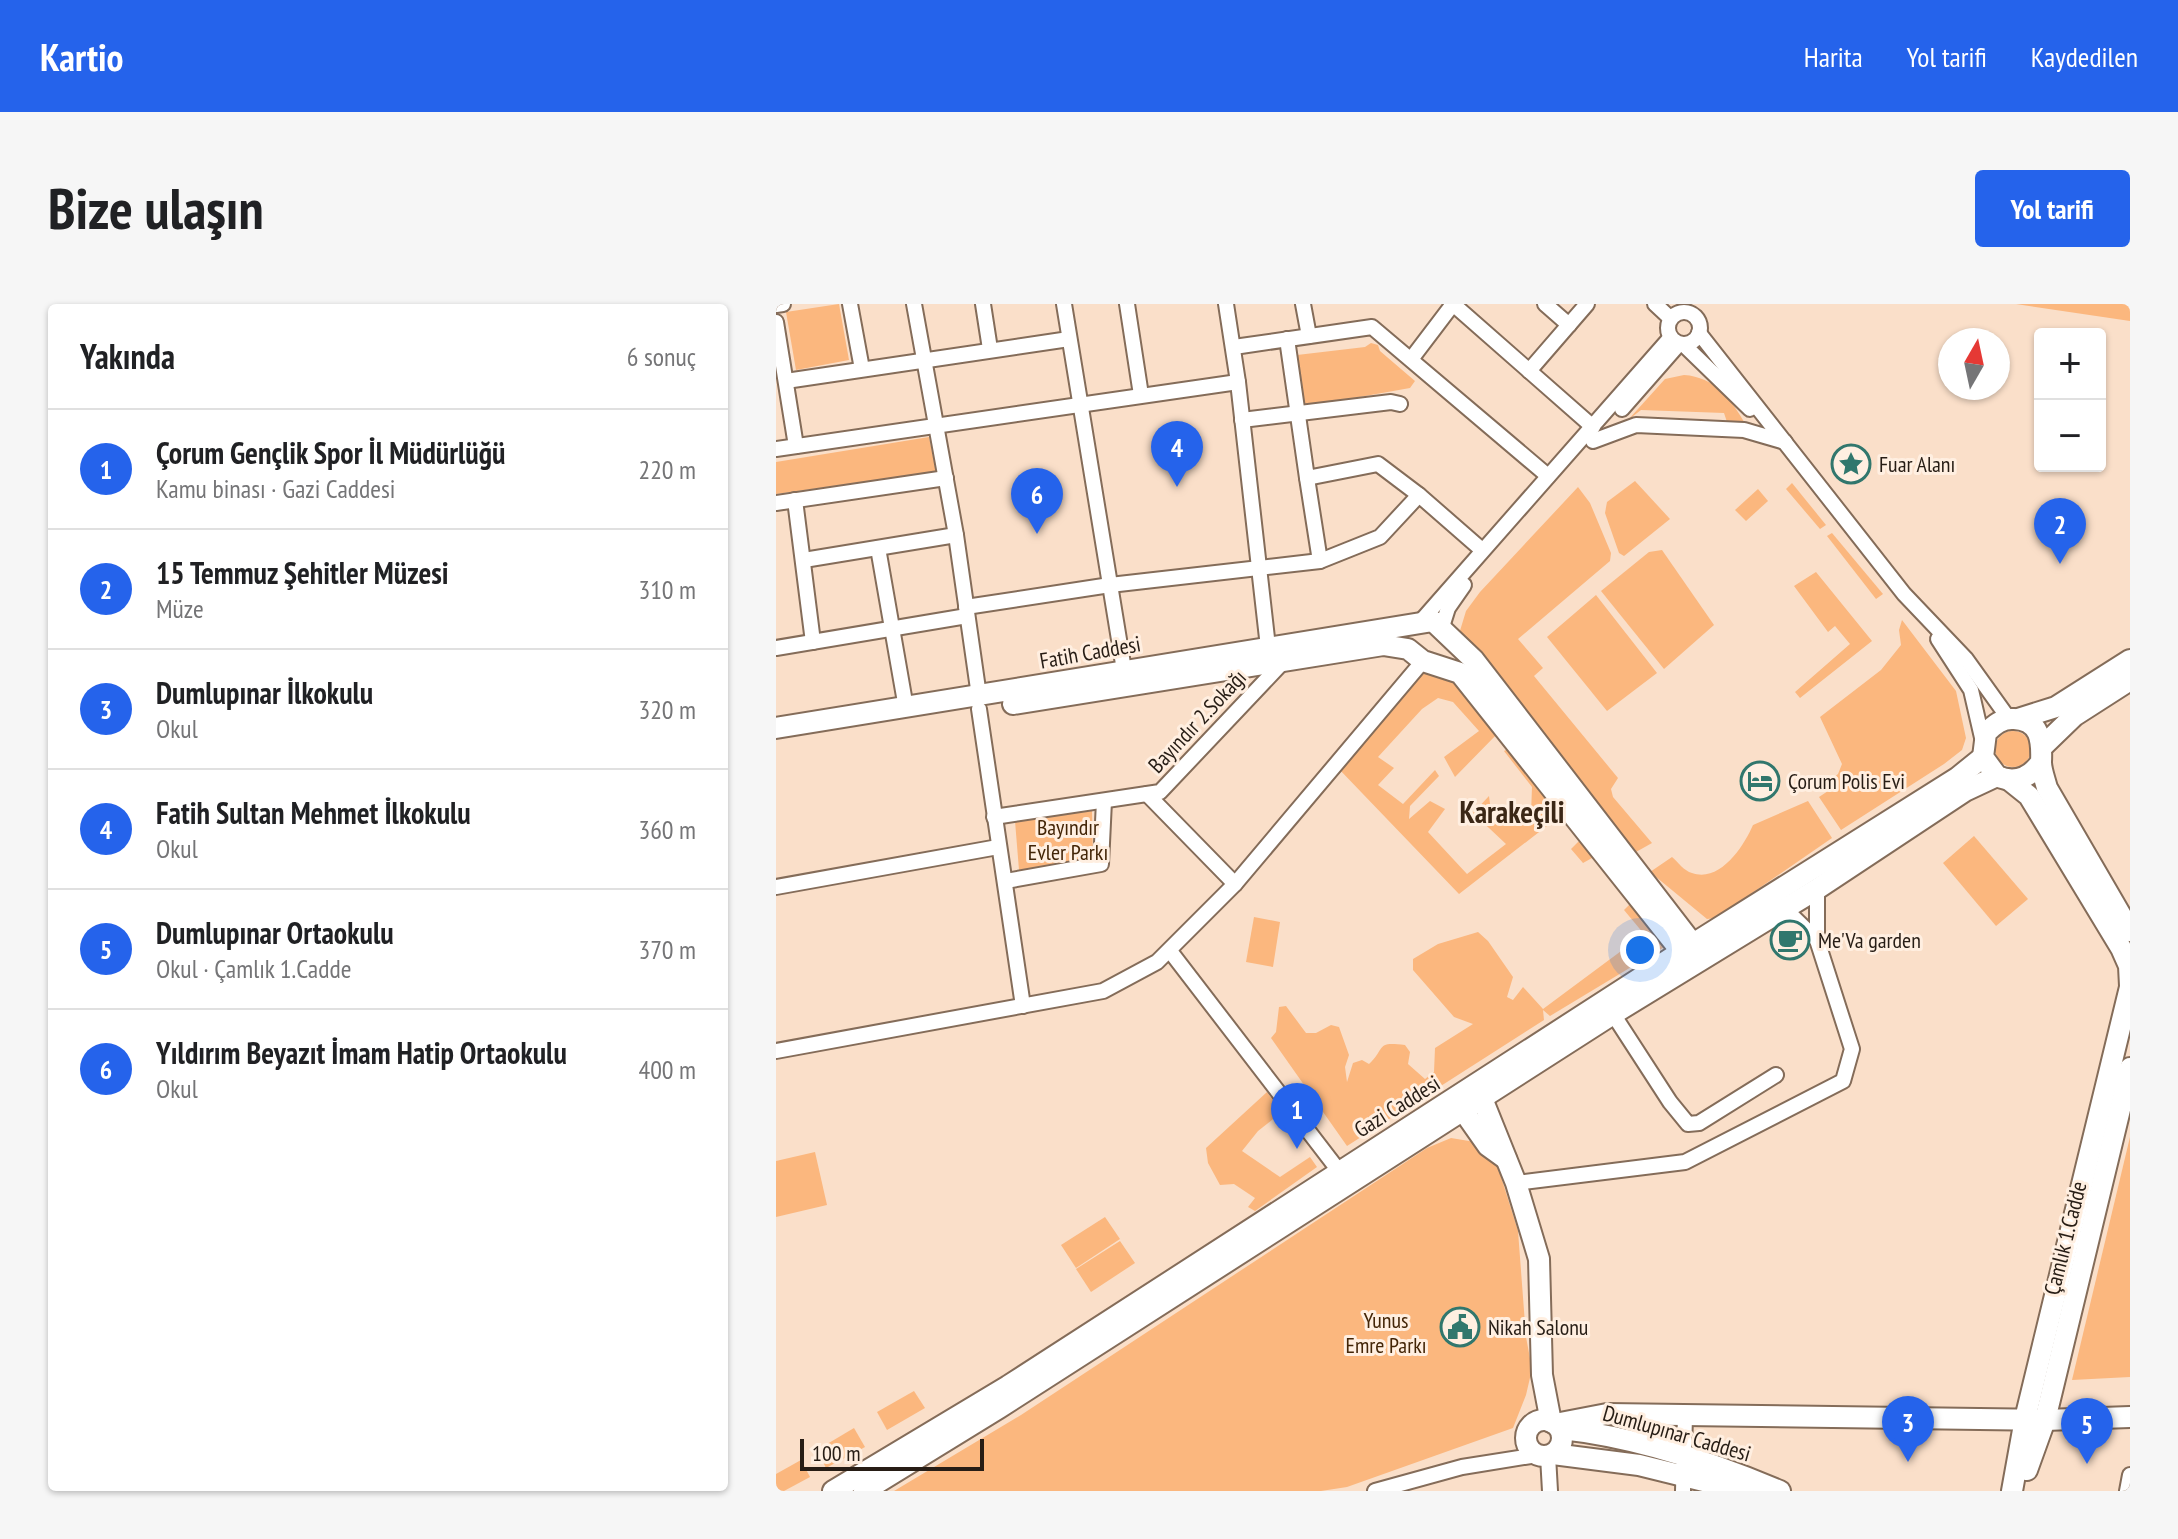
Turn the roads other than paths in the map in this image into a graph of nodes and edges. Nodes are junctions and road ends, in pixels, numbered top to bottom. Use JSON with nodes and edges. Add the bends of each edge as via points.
{"nodes":[{"id":1,"x":783,"y":304,"type":"edge"},
{"id":2,"x":850,"y":304,"type":"edge"},
{"id":3,"x":914,"y":304,"type":"edge"},
{"id":4,"x":983,"y":304,"type":"edge"},
{"id":5,"x":1064,"y":304,"type":"edge"},
{"id":6,"x":1127,"y":304,"type":"edge"},
{"id":7,"x":1226,"y":304,"type":"edge"},
{"id":8,"x":1303,"y":304,"type":"edge"},
{"id":9,"x":1453,"y":304,"type":"edge"},
{"id":10,"x":1545,"y":304,"type":"edge"},
{"id":11,"x":1587,"y":304,"type":"edge"},
{"id":12,"x":1655,"y":304,"type":"edge"},
{"id":13,"x":776,"y":305,"type":"edge"},
{"id":14,"x":1697,"y":309,"type":"edge"},
{"id":15,"x":1670,"y":318,"type":"junction"},
{"id":16,"x":776,"y":322,"type":"edge"},
{"id":17,"x":1569,"y":325,"type":"junction"},
{"id":18,"x":1699,"y":333,"type":"junction"},
{"id":19,"x":1309,"y":336,"type":"junction"},
{"id":20,"x":1069,"y":339,"type":"junction"},
{"id":21,"x":1287,"y":339,"type":"junction"},
{"id":22,"x":1677,"y":342,"type":"junction"},
{"id":23,"x":1234,"y":347,"type":"junction"},
{"id":24,"x":990,"y":349,"type":"junction"},
{"id":25,"x":1412,"y":358,"type":"junction"},
{"id":26,"x":924,"y":359,"type":"junction"},
{"id":27,"x":862,"y":369,"type":"junction"},
{"id":28,"x":1529,"y":371,"type":"junction"},
{"id":29,"x":786,"y":381,"type":"junction"},
{"id":30,"x":1238,"y":382,"type":"junction"},
{"id":31,"x":1141,"y":395,"type":"junction"},
{"id":32,"x":1079,"y":403,"type":"junction"},
{"id":33,"x":1400,"y":404,"type":"dead end"},
{"id":34,"x":1298,"y":413,"type":"junction"},
{"id":35,"x":1242,"y":420,"type":"junction"},
{"id":36,"x":936,"y":425,"type":"junction"},
{"id":37,"x":1593,"y":434,"type":"junction"},
{"id":38,"x":1785,"y":442,"type":"junction"},
{"id":39,"x":796,"y":446,"type":"junction"},
{"id":40,"x":776,"y":449,"type":"edge"},
{"id":41,"x":1548,"y":476,"type":"junction"},
{"id":42,"x":946,"y":478,"type":"junction"},
{"id":43,"x":1307,"y":478,"type":"junction"},
{"id":44,"x":1419,"y":495,"type":"junction"},
{"id":45,"x":795,"y":500,"type":"junction"},
{"id":46,"x":776,"y":503,"type":"edge"},
{"id":47,"x":956,"y":535,"type":"junction"},
{"id":48,"x":878,"y":548,"type":"junction"},
{"id":49,"x":1482,"y":550,"type":"junction"},
{"id":50,"x":804,"y":560,"type":"junction"},
{"id":51,"x":1320,"y":561,"type":"junction"},
{"id":52,"x":1258,"y":569,"type":"junction"},
{"id":53,"x":1110,"y":585,"type":"junction"},
{"id":54,"x":1918,"y":608,"type":"junction"},
{"id":55,"x":966,"y":611,"type":"junction"},
{"id":56,"x":1417,"y":623,"type":"junction"},
{"id":57,"x":892,"y":629,"type":"junction"},
{"id":58,"x":1445,"y":632,"type":"junction"},
{"id":59,"x":813,"y":642,"type":"junction"},
{"id":60,"x":1268,"y":647,"type":"junction"},
{"id":61,"x":776,"y":648,"type":"edge"},
{"id":62,"x":1420,"y":657,"type":"junction"},
{"id":63,"x":2130,"y":660,"type":"edge"},
{"id":64,"x":1282,"y":663,"type":"junction"},
{"id":65,"x":1124,"y":670,"type":"junction"},
{"id":66,"x":2130,"y":680,"type":"edge"},
{"id":67,"x":979,"y":703,"type":"junction"},
{"id":68,"x":906,"y":708,"type":"junction"},
{"id":69,"x":2013,"y":719,"type":"junction"},
{"id":70,"x":776,"y":728,"type":"edge"},
{"id":71,"x":776,"y":740,"type":"edge"},
{"id":72,"x":1983,"y":749,"type":"junction"},
{"id":73,"x":2042,"y":754,"type":"junction"},
{"id":74,"x":2003,"y":778,"type":"junction"},
{"id":75,"x":1147,"y":794,"type":"junction"},
{"id":76,"x":1104,"y":801,"type":"junction"},
{"id":77,"x":994,"y":817,"type":"junction"},
{"id":78,"x":998,"y":847,"type":"junction"},
{"id":79,"x":1006,"y":881,"type":"junction"},
{"id":80,"x":1235,"y":884,"type":"junction"},
{"id":81,"x":776,"y":887,"type":"edge"},
{"id":82,"x":1817,"y":889,"type":"junction"},
{"id":83,"x":1785,"y":909,"type":"junction"},
{"id":84,"x":2130,"y":931,"type":"edge"},
{"id":85,"x":1817,"y":940,"type":"junction"},
{"id":86,"x":1170,"y":951,"type":"junction"},
{"id":87,"x":1692,"y":955,"type":"junction"},
{"id":88,"x":2130,"y":987,"type":"edge"},
{"id":89,"x":1023,"y":1006,"type":"junction"},
{"id":90,"x":1613,"y":1014,"type":"junction"},
{"id":91,"x":776,"y":1051,"type":"edge"},
{"id":92,"x":2130,"y":1068,"type":"edge"},
{"id":93,"x":1776,"y":1075,"type":"dead end"},
{"id":94,"x":1481,"y":1090,"type":"junction"},
{"id":95,"x":1459,"y":1104,"type":"junction"},
{"id":96,"x":1444,"y":1124,"type":"junction"},
{"id":97,"x":1488,"y":1146,"type":"junction"},
{"id":98,"x":1506,"y":1159,"type":"junction"},
{"id":99,"x":1339,"y":1171,"type":"junction"},
{"id":100,"x":1516,"y":1183,"type":"junction"},
{"id":101,"x":1685,"y":1416,"type":"junction"},
{"id":102,"x":2130,"y":1417,"type":"edge"},
{"id":103,"x":2035,"y":1419,"type":"junction"},
{"id":104,"x":1550,"y":1424,"type":"junction"},
{"id":105,"x":1546,"y":1455,"type":"junction"},
{"id":106,"x":1684,"y":1474,"type":"edge"},
{"id":107,"x":2130,"y":1475,"type":"edge"},
{"id":108,"x":833,"y":1491,"type":"edge"},
{"id":109,"x":864,"y":1491,"type":"edge"},
{"id":110,"x":1375,"y":1491,"type":"edge"},
{"id":111,"x":1550,"y":1491,"type":"edge"},
{"id":112,"x":1744,"y":1491,"type":"edge"},
{"id":113,"x":1780,"y":1491,"type":"edge"},
{"id":114,"x":2012,"y":1491,"type":"edge"},
{"id":115,"x":2020,"y":1491,"type":"edge"},
{"id":116,"x":2127,"y":1491,"type":"edge"}],
"edges":[{"from":1,"to":13,"type":"street"},
{"from":2,"to":27,"type":"street"},
{"from":3,"to":26,"type":"street"},
{"from":4,"to":24,"type":"street"},
{"from":5,"to":20,"type":"street"},
{"from":6,"to":31,"type":"street"},
{"from":7,"to":23,"type":"street"},
{"from":8,"to":19,"type":"street"},
{"from":9,"to":25,"type":"street"},
{"from":9,"to":28,"type":"street"},
{"from":10,"to":17,"type":"street"},
{"from":11,"to":17,"type":"street"},
{"from":12,"to":15,"type":"street"},
{"from":14,"to":15,"type":"street"},
{"from":14,"to":18,"type":"street"},
{"from":15,"to":22,"type":"street","via":[[1667,328]]},
{"from":16,"to":29,"type":"street"},
{"from":17,"to":28,"type":"street"},
{"from":18,"to":22,"type":"street","via":[[1689,344]]},
{"from":18,"to":38,"type":"street"},
{"from":19,"to":21,"type":"street"},
{"from":19,"to":25,"type":"street","via":[[1372,327]]},
{"from":20,"to":24,"type":"street"},
{"from":20,"to":32,"type":"street"},
{"from":21,"to":23,"type":"street"},
{"from":21,"to":34,"type":"street"},
{"from":22,"to":37,"type":"street"},
{"from":22,"to":38,"type":"street"},
{"from":23,"to":30,"type":"street"},
{"from":24,"to":26,"type":"street"},
{"from":25,"to":41,"type":"street"},
{"from":26,"to":27,"type":"street"},
{"from":26,"to":36,"type":"street"},
{"from":27,"to":29,"type":"street"},
{"from":28,"to":37,"type":"street"},
{"from":29,"to":39,"type":"street"},
{"from":30,"to":31,"type":"street"},
{"from":30,"to":35,"type":"street"},
{"from":31,"to":32,"type":"street"},
{"from":32,"to":36,"type":"street"},
{"from":32,"to":53,"type":"street"},
{"from":33,"to":34,"type":"street"},
{"from":34,"to":35,"type":"street"},
{"from":34,"to":43,"type":"street"},
{"from":35,"to":52,"type":"street"},
{"from":36,"to":39,"type":"street"},
{"from":36,"to":42,"type":"street"},
{"from":37,"to":38,"type":"street","via":[[1636,425],[1744,430]]},
{"from":37,"to":41,"type":"street"},
{"from":37,"to":58,"type":"street","via":[[1458,591]]},
{"from":38,"to":54,"type":"street"},
{"from":39,"to":40,"type":"street"},
{"from":41,"to":49,"type":"street"},
{"from":42,"to":45,"type":"street"},
{"from":42,"to":47,"type":"street"},
{"from":43,"to":44,"type":"street","via":[[1378,464]]},
{"from":43,"to":51,"type":"street"},
{"from":44,"to":49,"type":"street"},
{"from":44,"to":51,"type":"street","via":[[1380,537]]},
{"from":45,"to":46,"type":"street"},
{"from":45,"to":50,"type":"street"},
{"from":47,"to":48,"type":"street"},
{"from":47,"to":55,"type":"street"},
{"from":48,"to":50,"type":"street"},
{"from":48,"to":57,"type":"street"},
{"from":49,"to":56,"type":"street"},
{"from":50,"to":59,"type":"street"},
{"from":51,"to":52,"type":"street"},
{"from":52,"to":53,"type":"street"},
{"from":52,"to":60,"type":"street"},
{"from":53,"to":55,"type":"street"},
{"from":53,"to":65,"type":"street"},
{"from":54,"to":69,"type":"street"},
{"from":54,"to":72,"type":"street","via":[[1971,690]]},
{"from":55,"to":57,"type":"street"},
{"from":55,"to":67,"type":"street"},
{"from":56,"to":58,"type":"street","name":"Fatih Caddesi"},
{"from":56,"to":60,"type":"street","name":"Fatih Caddesi"},
{"from":56,"to":62,"type":"street","via":[[1407,635]]},
{"from":57,"to":59,"type":"street"},
{"from":57,"to":68,"type":"street"},
{"from":58,"to":62,"type":"street","via":[[1447,648],[1441,657]]},
{"from":58,"to":87,"type":"street","name":"Fatih Caddesi","via":[[1474,660]]},
{"from":59,"to":61,"type":"street"},
{"from":60,"to":65,"type":"street","name":"Fatih Caddesi"},
{"from":62,"to":64,"type":"street","name":"Fatih Caddesi","via":[[1383,645]]},
{"from":62,"to":80,"type":"street"},
{"from":62,"to":87,"type":"street","name":"Fatih Caddesi","via":[[1460,673]]},
{"from":63,"to":69,"type":"street","via":[[2056,707]]},
{"from":64,"to":67,"type":"street","name":"Fatih Caddesi"},
{"from":64,"to":75,"type":"street","name":"Bayındır 2.Sokağı","via":[[1160,792]]},
{"from":65,"to":67,"type":"street","name":"Fatih Caddesi"},
{"from":66,"to":73,"type":"street","via":[[2074,716]]},
{"from":67,"to":68,"type":"street","name":"Fatih Caddesi"},
{"from":67,"to":71,"type":"street","name":"Fatih Caddesi"},
{"from":67,"to":77,"type":"street"},
{"from":68,"to":70,"type":"street","name":"Fatih Caddesi"},
{"from":69,"to":72,"type":"street","via":[[1992,726]]},
{"from":69,"to":73,"type":"street","via":[[2033,726]]},
{"from":72,"to":74,"type":"street"},
{"from":72,"to":87,"type":"street","name":"Gazi Caddesi","via":[[1957,778]]},
{"from":73,"to":74,"type":"street","via":[[2028,776]]},
{"from":73,"to":84,"type":"street","via":[[2047,788]]},
{"from":74,"to":82,"type":"street","name":"Gazi Caddesi","via":[[1965,791]]},
{"from":74,"to":88,"type":"street","via":[[2029,796],[2121,948]]},
{"from":75,"to":76,"type":"street","name":"Bayındır 2.Sokağı"},
{"from":75,"to":80,"type":"street"},
{"from":76,"to":77,"type":"street","name":"Bayındır 2.Sokağı"},
{"from":76,"to":79,"type":"street","via":[[1101,864]]},
{"from":77,"to":78,"type":"street"},
{"from":78,"to":79,"type":"street"},
{"from":78,"to":81,"type":"street"},
{"from":79,"to":89,"type":"street"},
{"from":80,"to":86,"type":"street"},
{"from":82,"to":83,"type":"street","name":"Gazi Caddesi"},
{"from":82,"to":85,"type":"street"},
{"from":83,"to":85,"type":"street"},
{"from":83,"to":87,"type":"street","name":"Gazi Caddesi"},
{"from":85,"to":100,"type":"street","via":[[1852,1049],[1843,1081],[1685,1162]]},
{"from":86,"to":89,"type":"street","via":[[1103,991]]},
{"from":86,"to":99,"type":"street"},
{"from":87,"to":90,"type":"street","name":"Gazi Caddesi"},
{"from":87,"to":94,"type":"street","name":"Gazi Caddesi"},
{"from":88,"to":103,"type":"street"},
{"from":89,"to":91,"type":"street"},
{"from":90,"to":93,"type":"street","via":[[1688,1124],[1699,1123]]},
{"from":90,"to":94,"type":"street","name":"Gazi Caddesi"},
{"from":92,"to":103,"type":"street","name":"Çamlık 1.Cadde"},
{"from":94,"to":95,"type":"street","name":"Gazi Caddesi"},
{"from":94,"to":98,"type":"street"},
{"from":95,"to":96,"type":"street","name":"Gazi Caddesi"},
{"from":95,"to":97,"type":"street"},
{"from":95,"to":99,"type":"street","name":"Gazi Caddesi"},
{"from":96,"to":97,"type":"street"},
{"from":96,"to":109,"type":"street","name":"Gazi Caddesi"},
{"from":97,"to":98,"type":"street"},
{"from":98,"to":100,"type":"street"},
{"from":99,"to":108,"type":"street","name":"Gazi Caddesi","via":[[1008,1386]]},
{"from":100,"to":104,"type":"street","via":[[1539,1259],[1542,1375]]},
{"from":101,"to":103,"type":"street"},
{"from":101,"to":104,"type":"street","via":[[1607,1414]]},
{"from":101,"to":106,"type":"street"},
{"from":102,"to":103,"type":"street"},
{"from":103,"to":114,"type":"street"},
{"from":103,"to":115,"type":"street"},
{"from":104,"to":105,"type":"street","via":[[1561,1445]]},
{"from":104,"to":105,"type":"street","via":[[1527,1431],[1526,1442]]},
{"from":104,"to":106,"type":"street","name":"Dumlupınar Caddesi","via":[[1587,1431]]},
{"from":105,"to":106,"type":"street","name":"Dumlupınar Caddesi"},
{"from":105,"to":110,"type":"street","via":[[1462,1467]]},
{"from":105,"to":111,"type":"street"},
{"from":106,"to":112,"type":"street","name":"Dumlupınar Caddesi"},
{"from":106,"to":113,"type":"street","name":"Dumlupınar Caddesi","via":[[1731,1470]]},
{"from":107,"to":116,"type":"street"}]}
